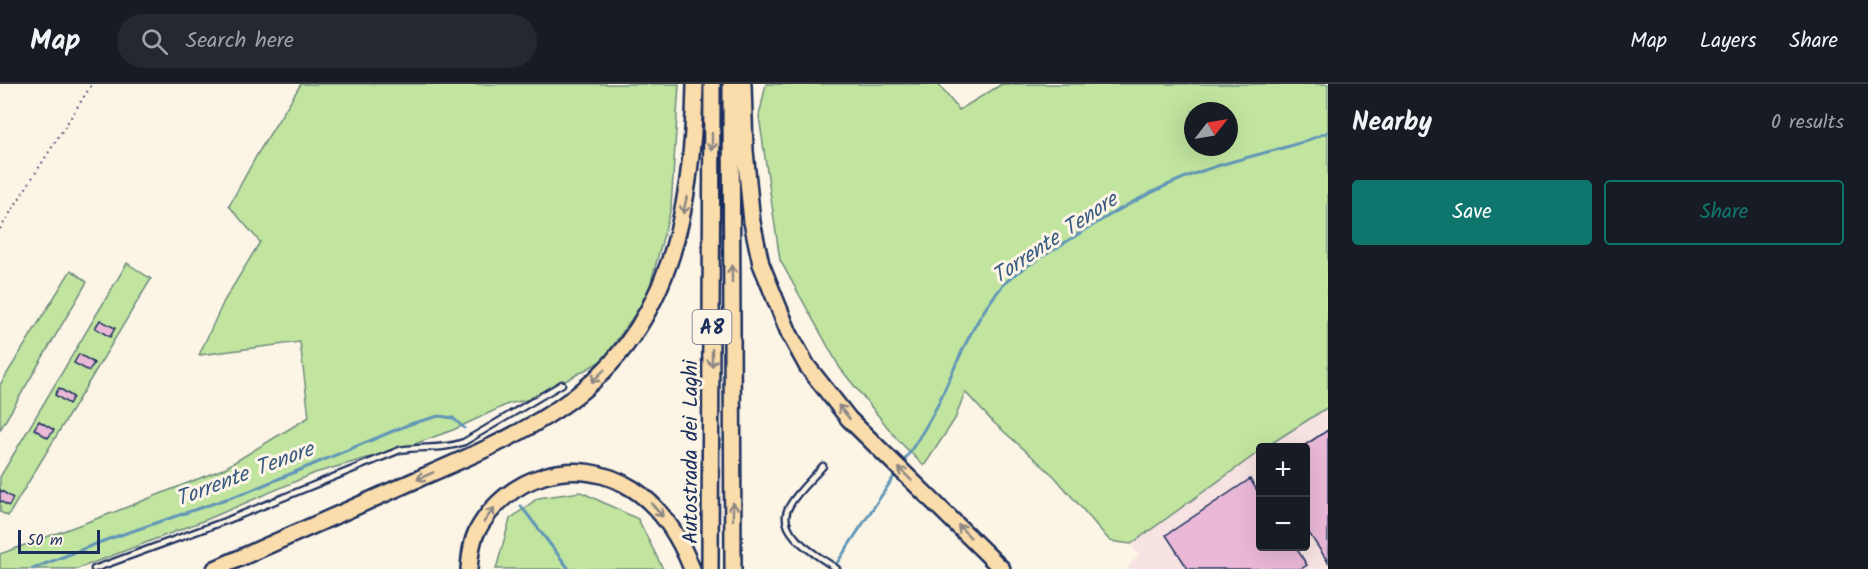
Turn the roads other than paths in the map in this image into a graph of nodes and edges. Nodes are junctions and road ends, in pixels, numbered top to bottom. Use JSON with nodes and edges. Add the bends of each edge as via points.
{"nodes":[{"id":1,"x":695,"y":84,"type":"edge"},
{"id":2,"x":712,"y":84,"type":"edge"},
{"id":3,"x":731,"y":84,"type":"edge"},
{"id":4,"x":743,"y":84,"type":"edge"},
{"id":5,"x":562,"y":384,"type":"dead end"},
{"id":6,"x":823,"y":466,"type":"dead end"},
{"id":7,"x":94,"y":569,"type":"edge"},
{"id":8,"x":215,"y":569,"type":"edge"},
{"id":9,"x":469,"y":569,"type":"edge"},
{"id":10,"x":692,"y":569,"type":"edge"},
{"id":11,"x":710,"y":569,"type":"edge"},
{"id":12,"x":733,"y":569,"type":"edge"},
{"id":13,"x":837,"y":569,"type":"edge"},
{"id":14,"x":1002,"y":569,"type":"edge"}],
"edges":[{"from":1,"to":8,"type":"highway","one_way":true,"via":[[693,152],[673,251],[646,316],[602,372],[561,407],[497,444]]},
{"from":2,"to":11,"type":"highway","name":"Autostrada dei Laghi","number":"A8","one_way":true},
{"from":12,"to":3,"type":"highway","name":"Autostrada dei Laghi","number":"A8","one_way":true},
{"from":14,"to":4,"type":"highway","one_way":true,"via":[[849,419],[807,366],[789,333],[761,264],[753,222]]},
{"from":5,"to":7,"type":"lane","via":[[452,447],[399,450],[228,520]]},
{"from":6,"to":13,"type":"lane","via":[[790,505],[786,521],[792,534]]},
{"from":9,"to":10,"type":"highway","one_way":true,"via":[[476,534],[506,494],[551,473],[579,472],[605,476],[632,488],[651,503],[670,524]]}]}
